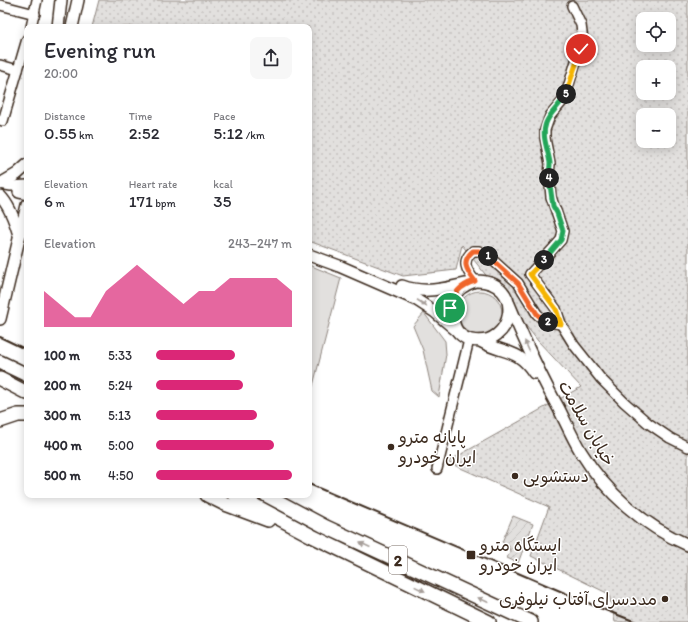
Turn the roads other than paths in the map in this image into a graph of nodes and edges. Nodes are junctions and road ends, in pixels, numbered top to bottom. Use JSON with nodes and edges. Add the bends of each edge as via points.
{"nodes":[{"id":1,"x":37,"y":0,"type":"edge"},
{"id":2,"x":61,"y":0,"type":"edge"},
{"id":3,"x":78,"y":0,"type":"edge"},
{"id":4,"x":0,"y":5,"type":"edge"},
{"id":5,"x":572,"y":6,"type":"dead end"},
{"id":6,"x":35,"y":14,"type":"junction"},
{"id":7,"x":32,"y":24,"type":"edge"},
{"id":8,"x":58,"y":24,"type":"edge"},
{"id":9,"x":73,"y":24,"type":"edge"},
{"id":10,"x":24,"y":49,"type":"edge"},
{"id":11,"x":0,"y":65,"type":"edge"},
{"id":12,"x":18,"y":70,"type":"junction"},
{"id":13,"x":1,"y":120,"type":"edge"},
{"id":14,"x":24,"y":168,"type":"edge"},
{"id":15,"x":0,"y":184,"type":"edge"},
{"id":16,"x":0,"y":188,"type":"edge"},
{"id":17,"x":24,"y":190,"type":"edge"},
{"id":18,"x":0,"y":196,"type":"edge"},
{"id":19,"x":24,"y":216,"type":"edge"},
{"id":20,"x":24,"y":229,"type":"edge"},
{"id":21,"x":19,"y":235,"type":"junction"},
{"id":22,"x":312,"y":250,"type":"edge"},
{"id":23,"x":312,"y":256,"type":"edge"},
{"id":24,"x":470,"y":282,"type":"junction"},
{"id":25,"x":509,"y":304,"type":"junction"},
{"id":26,"x":0,"y":319,"type":"edge"},
{"id":27,"x":561,"y":324,"type":"junction"},
{"id":28,"x":456,"y":330,"type":"junction"},
{"id":29,"x":469,"y":340,"type":"junction"},
{"id":30,"x":482,"y":342,"type":"junction"},
{"id":31,"x":0,"y":362,"type":"edge"},
{"id":32,"x":24,"y":374,"type":"edge"},
{"id":33,"x":0,"y":379,"type":"edge"},
{"id":34,"x":24,"y":391,"type":"edge"},
{"id":35,"x":24,"y":415,"type":"edge"},
{"id":36,"x":0,"y":421,"type":"edge"},
{"id":37,"x":687,"y":446,"type":"edge"},
{"id":38,"x":437,"y":469,"type":"dead end"},
{"id":39,"x":213,"y":498,"type":"edge"},
{"id":40,"x":241,"y":498,"type":"edge"},
{"id":41,"x":272,"y":498,"type":"edge"},
{"id":42,"x":312,"y":536,"type":"junction"},
{"id":43,"x":688,"y":545,"type":"edge"},
{"id":44,"x":688,"y":550,"type":"edge"},
{"id":45,"x":489,"y":622,"type":"edge"},
{"id":46,"x":531,"y":622,"type":"edge"}],
"edges":[{"from":1,"to":6,"type":"street"},
{"from":2,"to":8,"type":"main road"},
{"from":3,"to":9,"type":"main road"},
{"from":4,"to":6,"type":"street"},
{"from":5,"to":27,"type":"street","via":[[581,25],[581,49],[567,91],[562,102],[550,116],[544,138],[550,164],[551,197],[563,231],[561,240],[530,274],[556,309]]},
{"from":6,"to":7,"type":"street"},
{"from":10,"to":12,"type":"street"},
{"from":11,"to":12,"type":"street"},
{"from":12,"to":13,"type":"street"},
{"from":14,"to":15,"type":"main road"},
{"from":15,"to":17,"type":"street"},
{"from":16,"to":17,"type":"street"},
{"from":18,"to":21,"type":"main road","via":[[9,209]]},
{"from":19,"to":21,"type":"main road"},
{"from":20,"to":21,"type":"main road"},
{"from":21,"to":26,"type":"main road"},
{"from":22,"to":24,"type":"main road","via":[[413,290],[441,290]]},
{"from":23,"to":28,"type":"main road","one_way":true,"via":[[415,299],[436,312]]},
{"from":24,"to":25,"type":"main road","via":[[493,283],[500,288]]},
{"from":24,"to":27,"type":"street","via":[[465,263],[467,256],[473,251],[479,251],[518,283],[537,314],[545,321]]},
{"from":24,"to":28,"type":"main road","via":[[458,290],[450,308]]},
{"from":25,"to":30,"type":"main road","via":[[507,322],[489,340]]},
{"from":43,"to":25,"type":"main road","name":"خیابان سلامت","one_way":true,"via":[[649,523],[624,504],[595,472],[581,452],[536,366]]},
{"from":27,"to":37,"type":"street","via":[[601,379],[624,402],[648,423]]},
{"from":28,"to":29,"type":"main road"},
{"from":29,"to":30,"type":"main road"},
{"from":29,"to":38,"type":"street"},
{"from":30,"to":44,"type":"main road","name":"خیابان سلامت","via":[[516,354],[530,368],[591,476],[602,490],[664,538]]},
{"from":31,"to":32,"type":"highway"},
{"from":33,"to":34,"type":"highway"},
{"from":35,"to":36,"type":"highway"},
{"from":39,"to":42,"type":"highway"},
{"from":40,"to":42,"type":"highway","number":"2"},
{"from":46,"to":41,"type":"highway","number":"2","one_way":true},
{"from":42,"to":45,"type":"highway","number":"2","one_way":true}]}
